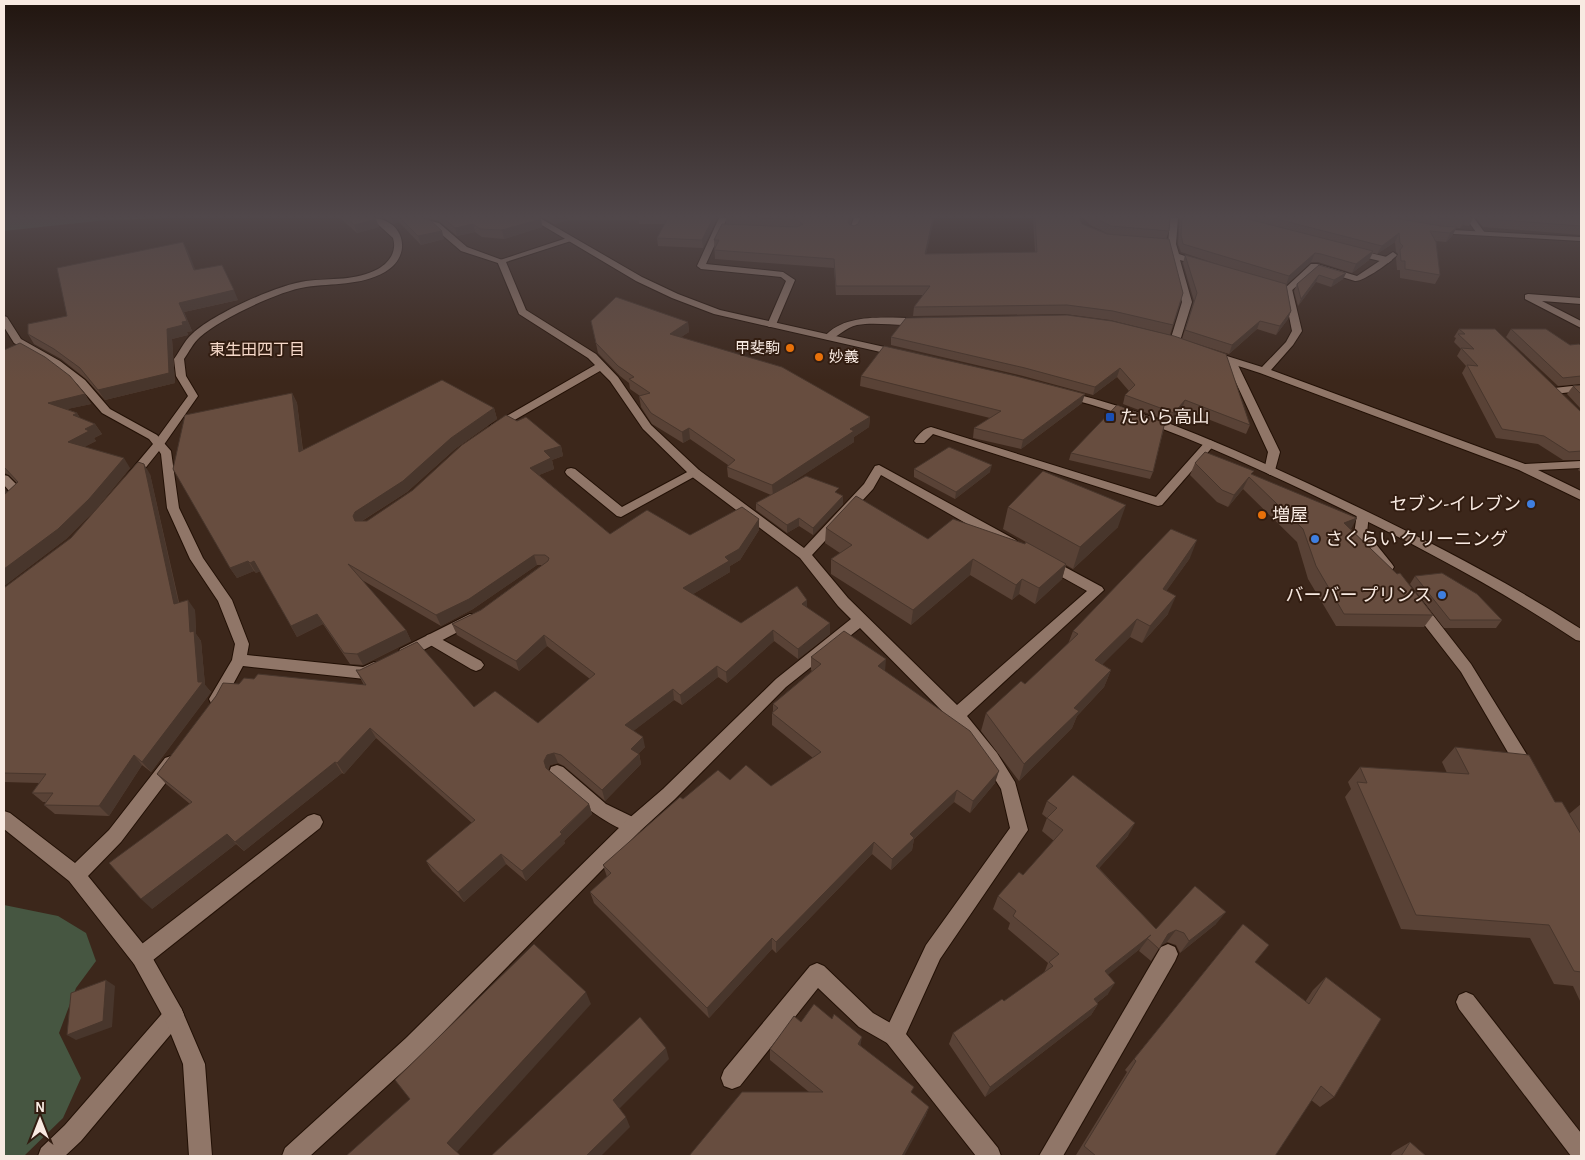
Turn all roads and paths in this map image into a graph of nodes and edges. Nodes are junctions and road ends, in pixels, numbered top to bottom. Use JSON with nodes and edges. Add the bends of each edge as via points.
{"nodes":[{"id":1,"x":376,"y":272,"type":"edge"},
{"id":2,"x":506,"y":272,"type":"edge"},
{"id":3,"x":627,"y":272,"type":"edge"},
{"id":4,"x":757,"y":272,"type":"edge"},
{"id":5,"x":1179,"y":272,"type":"edge"},
{"id":6,"x":1307,"y":272,"type":"edge"},
{"id":7,"x":1335,"y":272,"type":"edge"},
{"id":8,"x":1366,"y":272,"type":"edge"},
{"id":9,"x":1260,"y":281,"type":"edge"},
{"id":10,"x":1288,"y":289,"type":"junction"},
{"id":11,"x":1581,"y":301,"type":"edge"},
{"id":12,"x":4,"y":320,"type":"edge"},
{"id":13,"x":934,"y":321,"type":"edge"},
{"id":14,"x":772,"y":325,"type":"junction"},
{"id":15,"x":1581,"y":325,"type":"edge"},
{"id":16,"x":829,"y":337,"type":"junction"},
{"id":17,"x":1175,"y":341,"type":"edge"},
{"id":18,"x":1203,"y":351,"type":"edge"},
{"id":19,"x":906,"y":355,"type":"edge"},
{"id":20,"x":1231,"y":361,"type":"junction"},
{"id":21,"x":601,"y":366,"type":"junction"},
{"id":22,"x":1264,"y":371,"type":"junction"},
{"id":23,"x":1581,"y":388,"type":"edge"},
{"id":24,"x":1056,"y":392,"type":"edge"},
{"id":25,"x":1568,"y":404,"type":"edge"},
{"id":26,"x":482,"y":436,"type":"edge"},
{"id":27,"x":920,"y":441,"type":"dead end"},
{"id":28,"x":1210,"y":443,"type":"junction"},
{"id":29,"x":159,"y":444,"type":"junction"},
{"id":30,"x":1581,"y":464,"type":"edge"},
{"id":31,"x":1523,"y":468,"type":"junction"},
{"id":32,"x":1270,"y":470,"type":"junction"},
{"id":33,"x":571,"y":472,"type":"dead end"},
{"id":34,"x":695,"y":473,"type":"junction"},
{"id":35,"x":4,"y":479,"type":"edge"},
{"id":36,"x":123,"y":488,"type":"edge"},
{"id":37,"x":1581,"y":496,"type":"edge"},
{"id":38,"x":4,"y":503,"type":"edge"},
{"id":39,"x":1363,"y":514,"type":"junction"},
{"id":40,"x":805,"y":555,"type":"junction"},
{"id":41,"x":1396,"y":578,"type":"edge"},
{"id":42,"x":1407,"y":592,"type":"edge"},
{"id":43,"x":479,"y":614,"type":"edge"},
{"id":44,"x":860,"y":620,"type":"junction"},
{"id":45,"x":1581,"y":636,"type":"edge"},
{"id":46,"x":432,"y":639,"type":"junction"},
{"id":47,"x":239,"y":660,"type":"junction"},
{"id":48,"x":476,"y":665,"type":"dead end"},
{"id":49,"x":211,"y":708,"type":"edge"},
{"id":50,"x":957,"y":715,"type":"junction"},
{"id":51,"x":179,"y":752,"type":"edge"},
{"id":52,"x":558,"y":772,"type":"dead end"},
{"id":53,"x":1534,"y":781,"type":"edge"},
{"id":54,"x":4,"y":819,"type":"edge"},
{"id":55,"x":314,"y":822,"type":"dead end"},
{"id":56,"x":633,"y":826,"type":"junction"},
{"id":57,"x":76,"y":875,"type":"junction"},
{"id":58,"x":1168,"y":954,"type":"edge"},
{"id":59,"x":141,"y":957,"type":"junction"},
{"id":60,"x":1466,"y":1002,"type":"dead end"},
{"id":61,"x":174,"y":1014,"type":"junction"},
{"id":62,"x":894,"y":1036,"type":"junction"},
{"id":63,"x":732,"y":1078,"type":"dead end"},
{"id":64,"x":1581,"y":1152,"type":"edge"},
{"id":65,"x":49,"y":1156,"type":"edge"},
{"id":66,"x":201,"y":1156,"type":"edge"},
{"id":67,"x":294,"y":1156,"type":"edge"},
{"id":68,"x":990,"y":1156,"type":"edge"},
{"id":69,"x":1050,"y":1156,"type":"edge"}],
"edges":[{"from":1,"to":29,"type":"street","via":[[342,283],[304,284],[218,321],[194,336],[179,360],[181,376],[193,396]]},
{"from":2,"to":21,"type":"street","via":[[522,312],[592,356]]},
{"from":3,"to":14,"type":"street","via":[[717,312]]},
{"from":4,"to":14,"type":"street","via":[[783,275],[791,280]]},
{"from":5,"to":17,"type":"street","via":[[1187,302]]},
{"from":6,"to":10,"type":"street"},
{"from":7,"to":8,"type":"street","via":[[1358,279]]},
{"from":9,"to":10,"type":"street"},
{"from":10,"to":22,"type":"street","via":[[1297,331]]},
{"from":11,"to":15,"type":"street","via":[[1528,297]]},
{"from":12,"to":29,"type":"street","via":[[17,341],[56,363],[81,382],[106,411],[153,437]]},
{"from":13,"to":16,"type":"street","via":[[858,322],[843,326]]},
{"from":14,"to":16,"type":"street"},
{"from":16,"to":19,"type":"street"},
{"from":18,"to":20,"type":"street"},
{"from":20,"to":22,"type":"street"},
{"from":20,"to":32,"type":"street","via":[[1274,452]]},
{"from":21,"to":26,"type":"street"},
{"from":21,"to":34,"type":"street","via":[[614,379],[647,427]]},
{"from":22,"to":31,"type":"street"},
{"from":23,"to":25,"type":"street","via":[[1550,387]]},
{"from":24,"to":28,"type":"street","via":[[1118,408]]},
{"from":27,"to":28,"type":"street","via":[[931,430],[1158,502]]},
{"from":28,"to":32,"type":"street"},
{"from":29,"to":36,"type":"street"},
{"from":29,"to":47,"type":"street","via":[[167,453],[173,508],[197,559],[225,600],[242,644]]},
{"from":30,"to":31,"type":"street"},
{"from":31,"to":37,"type":"street"},
{"from":32,"to":39,"type":"street"},
{"from":33,"to":34,"type":"street","via":[[621,513]]},
{"from":34,"to":40,"type":"street"},
{"from":35,"to":38,"type":"street","via":[[18,492]]},
{"from":39,"to":41,"type":"street","via":[[1360,534]]},
{"from":39,"to":45,"type":"street","via":[[1441,552]]},
{"from":40,"to":44,"type":"street"},
{"from":40,"to":50,"type":"street","via":[[869,486],[879,469],[1097,590]]},
{"from":42,"to":53,"type":"street","via":[[1466,668]]},
{"from":43,"to":46,"type":"street"},
{"from":44,"to":50,"type":"street"},
{"from":44,"to":56,"type":"street","via":[[781,683]]},
{"from":46,"to":47,"type":"street","via":[[365,673]]},
{"from":46,"to":48,"type":"street"},
{"from":47,"to":49,"type":"street"},
{"from":50,"to":62,"type":"street","via":[[1009,787],[1019,830],[933,952]]},
{"from":51,"to":57,"type":"street","via":[[115,836]]},
{"from":52,"to":56,"type":"street","via":[[600,810]]},
{"from":54,"to":57,"type":"street"},
{"from":55,"to":59,"type":"street"},
{"from":56,"to":67,"type":"street","via":[[414,1046]]},
{"from":57,"to":59,"type":"street"},
{"from":58,"to":69,"type":"street"},
{"from":59,"to":61,"type":"street"},
{"from":60,"to":64,"type":"street"},
{"from":61,"to":65,"type":"street"},
{"from":61,"to":66,"type":"street","via":[[194,1064]]},
{"from":62,"to":63,"type":"street","via":[[866,1020],[817,973]]},
{"from":62,"to":68,"type":"street"}]}
